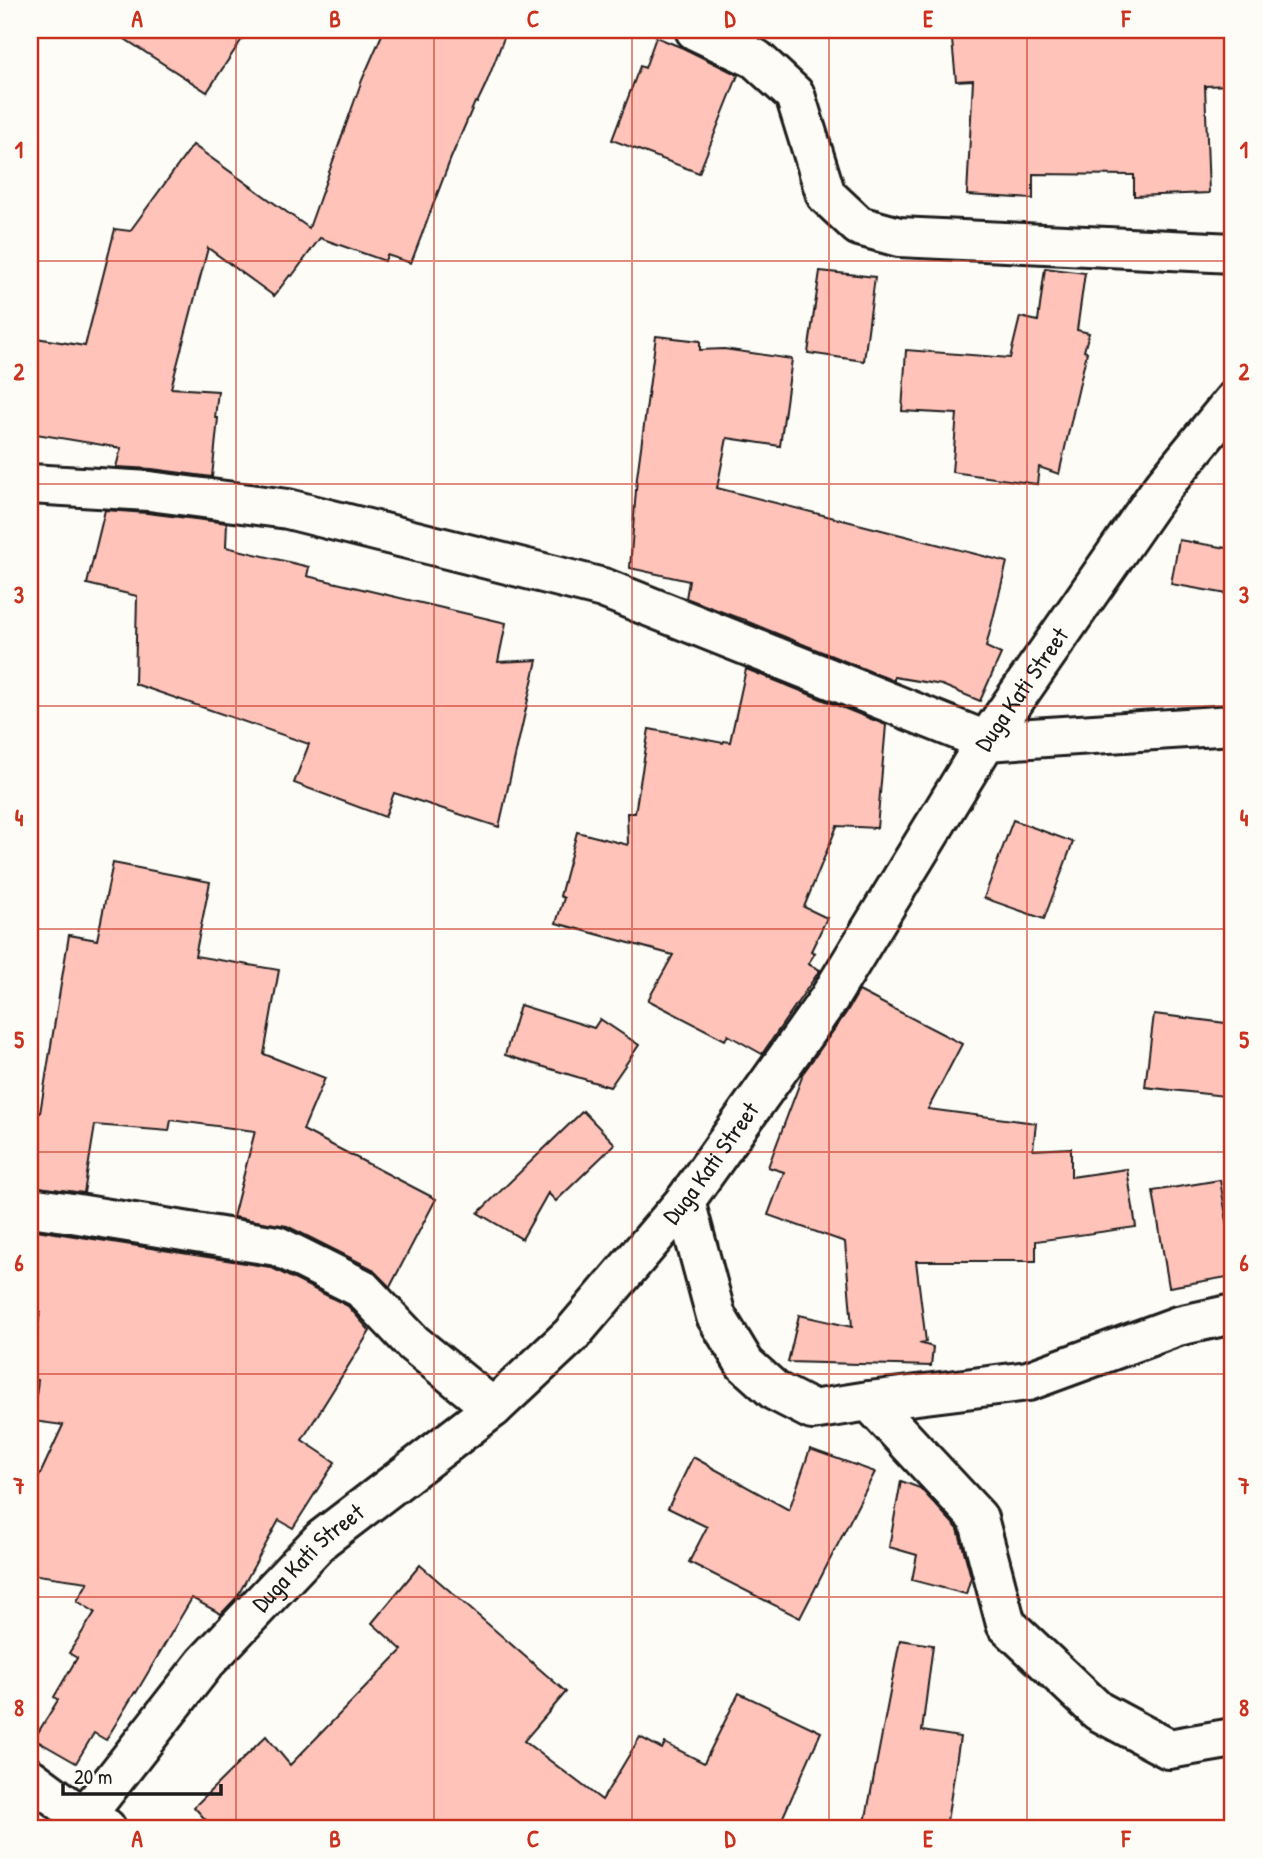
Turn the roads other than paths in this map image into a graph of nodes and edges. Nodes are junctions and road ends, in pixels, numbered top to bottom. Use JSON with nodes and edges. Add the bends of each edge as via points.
{"nodes":[{"id":1,"x":695,"y":30,"type":"edge"},
{"id":2,"x":1233,"y":253,"type":"edge"},
{"id":3,"x":1233,"y":401,"type":"edge"},
{"id":4,"x":30,"y":484,"type":"edge"},
{"id":5,"x":1233,"y":725,"type":"edge"},
{"id":6,"x":986,"y":741,"type":"junction"},
{"id":7,"x":685,"y":1201,"type":"junction"},
{"id":8,"x":30,"y":1208,"type":"edge"},
{"id":9,"x":1233,"y":1314,"type":"edge"},
{"id":10,"x":869,"y":1401,"type":"junction"},
{"id":11,"x":493,"y":1408,"type":"junction"},
{"id":12,"x":1233,"y":1738,"type":"edge"},
{"id":13,"x":30,"y":1778,"type":"edge"},
{"id":14,"x":89,"y":1825,"type":"edge"}],
"edges":[{"from":1,"to":2,"type":"street","via":[[757,59],[795,95],[826,195],[859,226],[899,237]]},
{"from":3,"to":6,"type":"street","name":"Duga Kati Street","via":[[1161,489]]},
{"from":4,"to":6,"type":"street","via":[[149,491],[288,509],[603,588]]},
{"from":5,"to":6,"type":"street"},
{"from":6,"to":7,"type":"street","name":"Duga Kati Street","via":[[828,1000]]},
{"from":7,"to":10,"type":"street","via":[[716,1316],[745,1363],[775,1391],[812,1410]]},
{"from":7,"to":11,"type":"street","name":"Duga Kati Street","via":[[571,1335]]},
{"from":8,"to":11,"type":"street","via":[[277,1246],[361,1287],[413,1343]]},
{"from":9,"to":10,"type":"street","via":[[1178,1326],[1028,1381]]},
{"from":10,"to":12,"type":"street","via":[[978,1518],[1006,1624],[1098,1711],[1168,1749]]},
{"from":11,"to":14,"type":"street","name":"Duga Kati Street","via":[[322,1539],[205,1663]]},
{"from":13,"to":14,"type":"street"}]}
